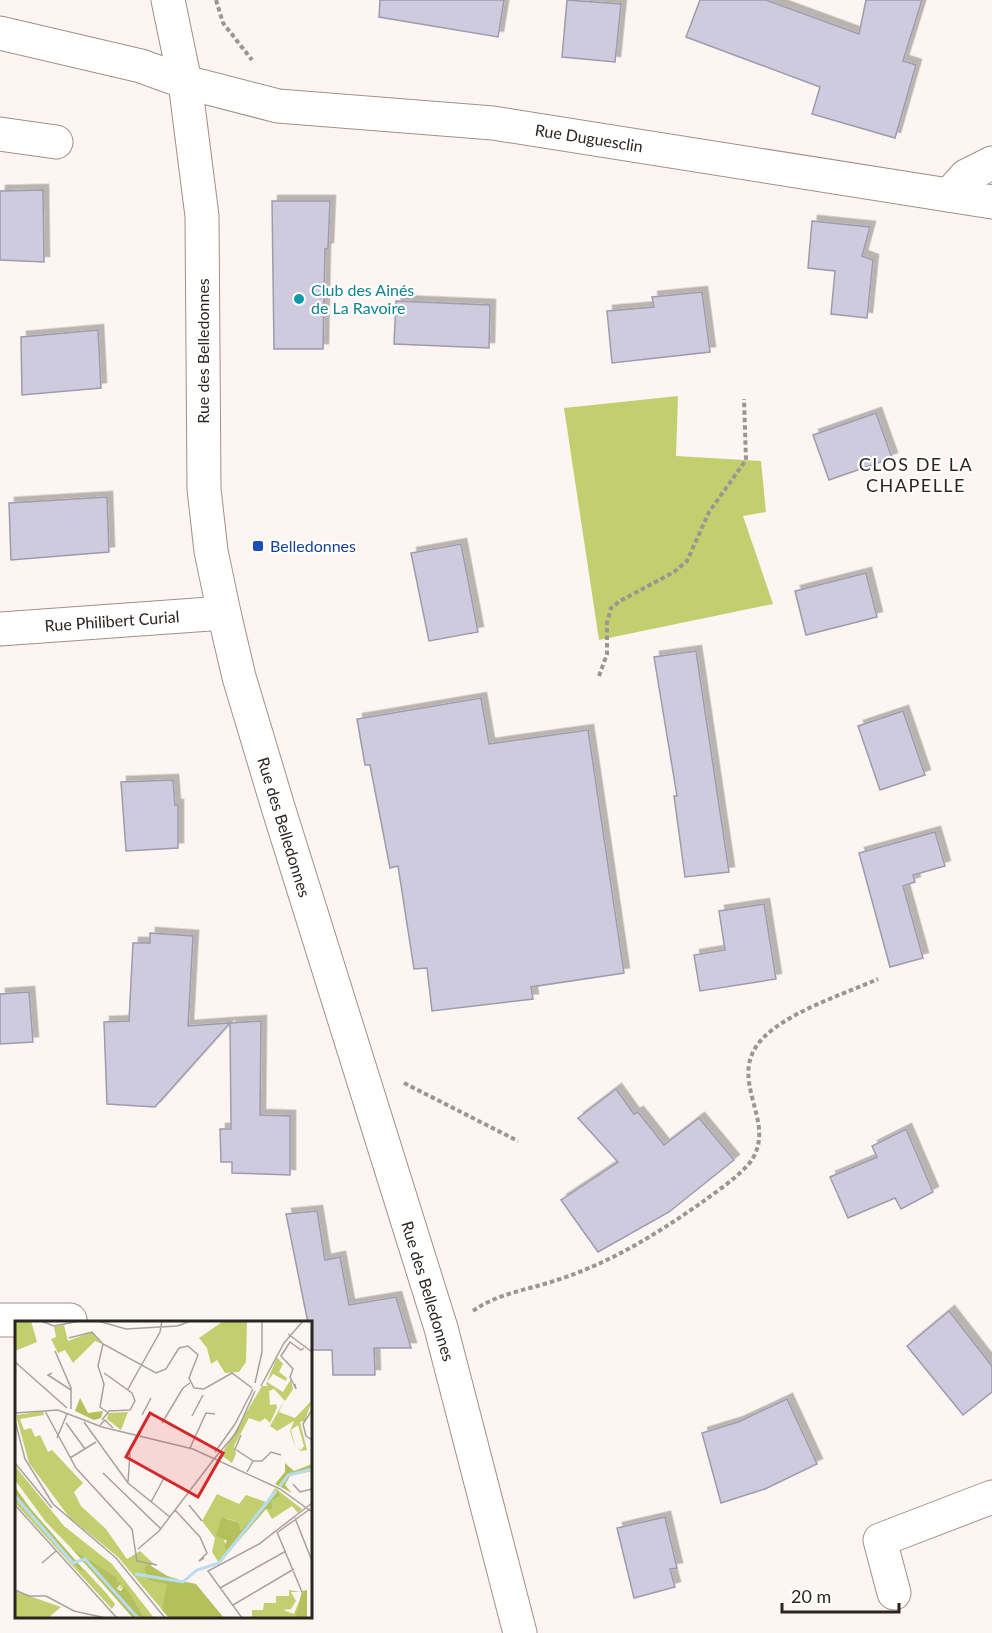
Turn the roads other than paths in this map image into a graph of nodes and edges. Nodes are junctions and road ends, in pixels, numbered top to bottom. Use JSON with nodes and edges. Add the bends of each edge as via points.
{"nodes":[{"id":1,"x":168,"y":0,"type":"edge"},
{"id":2,"x":0,"y":33,"type":"edge"},
{"id":3,"x":185,"y":82,"type":"junction"},
{"id":4,"x":0,"y":134,"type":"edge"},
{"id":5,"x":56,"y":142,"type":"dead end"},
{"id":6,"x":992,"y":164,"type":"edge"},
{"id":7,"x":948,"y":195,"type":"junction"},
{"id":8,"x":992,"y":202,"type":"edge"},
{"id":9,"x":224,"y":613,"type":"junction"},
{"id":10,"x":0,"y":629,"type":"edge"},
{"id":11,"x":0,"y":1320,"type":"edge"},
{"id":12,"x":70,"y":1320,"type":"dead end"},
{"id":13,"x":992,"y":1497,"type":"edge"},
{"id":14,"x":894,"y":1593,"type":"dead end"},
{"id":15,"x":520,"y":1633,"type":"edge"}],
"edges":[{"from":1,"to":3,"type":"main road","name":"Rue des Belledonnes"},
{"from":2,"to":3,"type":"main road","name":"Rue Duguesclin","via":[[141,66]]},
{"from":3,"to":7,"type":"main road","name":"Rue Duguesclin","via":[[278,106],[493,123]]},
{"from":3,"to":9,"type":"main road","name":"Rue des Belledonnes","via":[[202,216],[204,489]]},
{"from":4,"to":5,"type":"main road"},
{"from":6,"to":7,"type":"main road","via":[[966,176]]},
{"from":7,"to":8,"type":"main road","name":"Rue Duguesclin"},
{"from":9,"to":10,"type":"main road","name":"Rue Philibert Curial"},
{"from":9,"to":15,"type":"main road","name":"Rue des Belledonnes","via":[[278,807],[441,1328]]},
{"from":11,"to":12,"type":"main road"},
{"from":13,"to":14,"type":"main road","via":[[879,1540]]}]}
